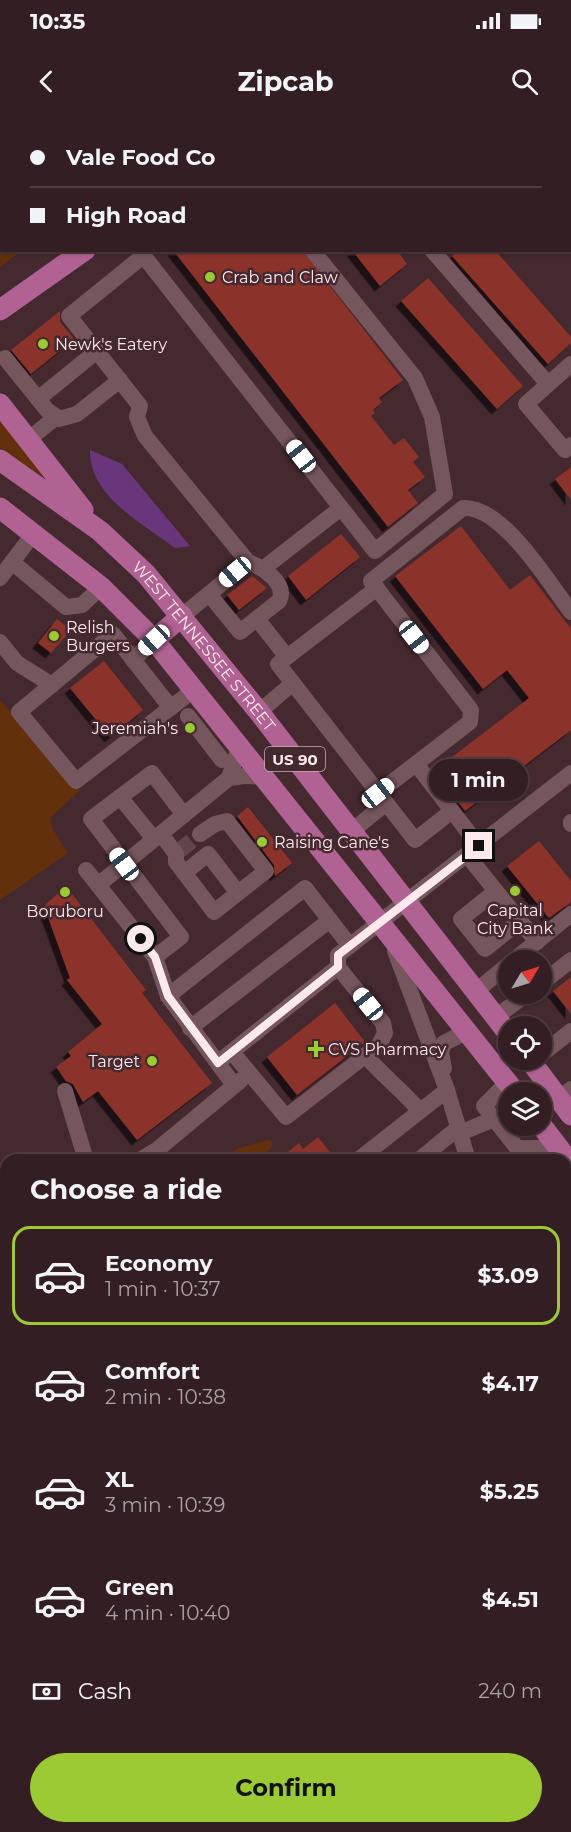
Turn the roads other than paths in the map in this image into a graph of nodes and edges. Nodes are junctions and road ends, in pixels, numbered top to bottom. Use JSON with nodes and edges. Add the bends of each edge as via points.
{"nodes":[{"id":1,"x":69,"y":252,"type":"edge"},
{"id":2,"x":82,"y":252,"type":"edge"},
{"id":3,"x":314,"y":252,"type":"edge"},
{"id":4,"x":434,"y":252,"type":"edge"},
{"id":5,"x":141,"y":253,"type":"edge"},
{"id":6,"x":34,"y":285,"type":"junction"},
{"id":7,"x":0,"y":310,"type":"edge"},
{"id":8,"x":97,"y":351,"type":"junction"},
{"id":9,"x":5,"y":358,"type":"dead end"},
{"id":10,"x":571,"y":364,"type":"edge"},
{"id":11,"x":120,"y":380,"type":"junction"},
{"id":12,"x":548,"y":384,"type":"junction"},
{"id":13,"x":38,"y":399,"type":"junction"},
{"id":14,"x":0,"y":404,"type":"edge"},
{"id":15,"x":56,"y":417,"type":"junction"},
{"id":16,"x":28,"y":440,"type":"junction"},
{"id":17,"x":571,"y":445,"type":"edge"},
{"id":18,"x":0,"y":460,"type":"edge"},
{"id":19,"x":0,"y":508,"type":"edge"},
{"id":20,"x":341,"y":508,"type":"junction"},
{"id":21,"x":100,"y":531,"type":"junction"},
{"id":22,"x":34,"y":533,"type":"junction"},
{"id":23,"x":248,"y":561,"type":"junction"},
{"id":24,"x":264,"y":568,"type":"junction"},
{"id":25,"x":4,"y":571,"type":"edge"},
{"id":26,"x":101,"y":587,"type":"junction"},
{"id":27,"x":377,"y":588,"type":"junction"},
{"id":28,"x":209,"y":594,"type":"junction"},
{"id":29,"x":571,"y":612,"type":"edge"},
{"id":30,"x":182,"y":616,"type":"junction"},
{"id":31,"x":257,"y":619,"type":"junction"},
{"id":32,"x":154,"y":640,"type":"junction"},
{"id":33,"x":0,"y":642,"type":"edge"},
{"id":34,"x":287,"y":657,"type":"junction"},
{"id":35,"x":133,"y":660,"type":"junction"},
{"id":36,"x":293,"y":683,"type":"junction"},
{"id":37,"x":52,"y":685,"type":"junction"},
{"id":38,"x":195,"y":689,"type":"junction"},
{"id":39,"x":171,"y":708,"type":"junction"},
{"id":40,"x":258,"y":712,"type":"junction"},
{"id":41,"x":188,"y":716,"type":"dead end"},
{"id":42,"x":236,"y":740,"type":"junction"},
{"id":43,"x":416,"y":764,"type":"junction"},
{"id":44,"x":570,"y":776,"type":"edge"},
{"id":45,"x":265,"y":777,"type":"junction"},
{"id":46,"x":228,"y":778,"type":"junction"},
{"id":47,"x":120,"y":797,"type":"junction"},
{"id":48,"x":382,"y":798,"type":"junction"},
{"id":49,"x":452,"y":811,"type":"junction"},
{"id":50,"x":184,"y":815,"type":"junction"},
{"id":51,"x":352,"y":831,"type":"junction"},
{"id":52,"x":200,"y":834,"type":"tunnel mouth"},
{"id":53,"x":158,"y":836,"type":"junction"},
{"id":54,"x":473,"y":850,"type":"junction"},
{"id":55,"x":124,"y":864,"type":"junction"},
{"id":56,"x":86,"y":870,"type":"dead end"},
{"id":57,"x":184,"y":873,"type":"junction"},
{"id":58,"x":98,"y":885,"type":"junction"},
{"id":59,"x":496,"y":891,"type":"junction"},
{"id":60,"x":238,"y":893,"type":"junction"},
{"id":61,"x":407,"y":902,"type":"junction"},
{"id":62,"x":571,"y":914,"type":"edge"},
{"id":63,"x":330,"y":920,"type":"junction"},
{"id":64,"x":520,"y":921,"type":"junction"},
{"id":65,"x":381,"y":922,"type":"junction"},
{"id":66,"x":537,"y":942,"type":"junction"},
{"id":67,"x":351,"y":946,"type":"junction"},
{"id":68,"x":527,"y":950,"type":"edge"},
{"id":69,"x":155,"y":957,"type":"junction"},
{"id":70,"x":571,"y":960,"type":"edge"},
{"id":71,"x":338,"y":967,"type":"junction"},
{"id":72,"x":498,"y":973,"type":"edge"},
{"id":73,"x":552,"y":975,"type":"edge"},
{"id":74,"x":476,"y":991,"type":"junction"},
{"id":75,"x":168,"y":996,"type":"junction"},
{"id":76,"x":519,"y":1004,"type":"edge"},
{"id":77,"x":509,"y":1016,"type":"edge"},
{"id":78,"x":498,"y":1020,"type":"edge"},
{"id":79,"x":189,"y":1028,"type":"junction"},
{"id":80,"x":571,"y":1031,"type":"edge"},
{"id":81,"x":474,"y":1039,"type":"junction"},
{"id":82,"x":552,"y":1045,"type":"edge"},
{"id":83,"x":232,"y":1052,"type":"junction"},
{"id":84,"x":365,"y":1055,"type":"junction"},
{"id":85,"x":218,"y":1063,"type":"junction"},
{"id":86,"x":543,"y":1070,"type":"edge"},
{"id":87,"x":249,"y":1072,"type":"junction"},
{"id":88,"x":508,"y":1082,"type":"edge"},
{"id":89,"x":234,"y":1085,"type":"junction"},
{"id":90,"x":447,"y":1090,"type":"junction"},
{"id":91,"x":65,"y":1091,"type":"dead end"},
{"id":92,"x":498,"y":1096,"type":"edge"},
{"id":93,"x":567,"y":1101,"type":"edge"},
{"id":94,"x":420,"y":1111,"type":"junction"},
{"id":95,"x":494,"y":1119,"type":"junction"},
{"id":96,"x":460,"y":1130,"type":"junction"},
{"id":97,"x":550,"y":1136,"type":"edge"},
{"id":98,"x":84,"y":1154,"type":"edge"},
{"id":99,"x":150,"y":1154,"type":"edge"},
{"id":100,"x":366,"y":1154,"type":"edge"},
{"id":101,"x":427,"y":1154,"type":"edge"},
{"id":102,"x":466,"y":1154,"type":"edge"},
{"id":103,"x":553,"y":1154,"type":"edge"},
{"id":104,"x":563,"y":1154,"type":"edge"}],
"edges":[{"from":1,"to":6,"type":"main road"},
{"from":2,"to":6,"type":"main road"},
{"from":3,"to":20,"type":"street","via":[[415,378],[432,417],[445,494],[375,551]]},
{"from":4,"to":12,"type":"street"},
{"from":5,"to":8,"type":"street","via":[[69,316]]},
{"from":5,"to":20,"type":"street"},
{"from":6,"to":7,"type":"main road"},
{"from":8,"to":11,"type":"street"},
{"from":8,"to":13,"type":"street"},
{"from":9,"to":13,"type":"street"},
{"from":10,"to":12,"type":"street"},
{"from":11,"to":15,"type":"street","via":[[77,414]]},
{"from":11,"to":23,"type":"street","via":[[140,406],[139,425],[145,436]]},
{"from":12,"to":17,"type":"street","via":[[525,404],[565,450]]},
{"from":13,"to":15,"type":"street"},
{"from":14,"to":16,"type":"main road"},
{"from":15,"to":16,"type":"street"},
{"from":16,"to":21,"type":"main road"},
{"from":18,"to":21,"type":"main road","name":"WEST TENNESSEE STREET","number":"US 90"},
{"from":19,"to":22,"type":"main road","name":"WEST TENNESSEE STREET","number":"US 90"},
{"from":20,"to":24,"type":"street"},
{"from":21,"to":30,"type":"main road","name":"WEST TENNESSEE STREET","number":"US 90","via":[[146,574]]},
{"from":22,"to":25,"type":"street"},
{"from":22,"to":26,"type":"main road","name":"WEST TENNESSEE STREET","number":"US 90"},
{"from":23,"to":24,"type":"street"},
{"from":23,"to":28,"type":"street"},
{"from":24,"to":31,"type":"street","via":[[282,595]]},
{"from":25,"to":26,"type":"street","via":[[66,607],[82,604]]},
{"from":26,"to":32,"type":"main road","name":"WEST TENNESSEE STREET","number":"US 90"},
{"from":27,"to":29,"type":"street","via":[[371,581],[463,508],[473,507],[507,530]]},
{"from":27,"to":34,"type":"street"},
{"from":27,"to":43,"type":"street","via":[[471,710],[470,722]]},
{"from":28,"to":30,"type":"street"},
{"from":28,"to":31,"type":"street","via":[[240,632]]},
{"from":30,"to":32,"type":"main road"},
{"from":30,"to":40,"type":"main road","name":"WEST TENNESSEE STREET","number":"US 90"},
{"from":31,"to":34,"type":"street"},
{"from":32,"to":35,"type":"street"},
{"from":32,"to":38,"type":"main road","name":"WEST TENNESSEE STREET","number":"US 90"},
{"from":33,"to":37,"type":"street","via":[[17,663]]},
{"from":34,"to":36,"type":"street","via":[[278,664]]},
{"from":35,"to":37,"type":"street","via":[[113,634]]},
{"from":35,"to":39,"type":"street"},
{"from":36,"to":40,"type":"street"},
{"from":36,"to":48,"type":"street"},
{"from":37,"to":39,"type":"street","via":[[19,712],[76,781]]},
{"from":38,"to":39,"type":"street"},
{"from":38,"to":42,"type":"main road","name":"WEST TENNESSEE STREET","number":"US 90"},
{"from":40,"to":42,"type":"main road"},
{"from":40,"to":51,"type":"main road","name":"WEST TENNESSEE STREET","number":"US 90"},
{"from":41,"to":42,"type":"street","via":[[218,755]]},
{"from":42,"to":45,"type":"main road","name":"WEST TENNESSEE STREET","number":"US 90"},
{"from":42,"to":46,"type":"street"},
{"from":43,"to":48,"type":"street"},
{"from":43,"to":49,"type":"street"},
{"from":44,"to":54,"type":"street"},
{"from":45,"to":46,"type":"street"},
{"from":45,"to":65,"type":"main road","name":"WEST TENNESSEE STREET","number":"US 90"},
{"from":46,"to":50,"type":"street"},
{"from":47,"to":50,"type":"street","via":[[152,773]]},
{"from":47,"to":53,"type":"street"},
{"from":47,"to":55,"type":"street","via":[[91,819]]},
{"from":48,"to":49,"type":"street","via":[[415,840]]},
{"from":48,"to":51,"type":"street"},
{"from":49,"to":54,"type":"street"},
{"from":50,"to":53,"type":"street"},
{"from":51,"to":61,"type":"main road","name":"WEST TENNESSEE STREET","number":"US 90"},
{"from":52,"to":60,"type":"street","via":[[227,821],[266,871]]},
{"from":53,"to":55,"type":"street"},
{"from":53,"to":57,"type":"street","via":[[178,852],[176,862]]},
{"from":54,"to":59,"type":"street"},
{"from":54,"to":61,"type":"street"},
{"from":55,"to":58,"type":"street"},
{"from":55,"to":69,"type":"street","via":[[180,937]]},
{"from":56,"to":58,"type":"street"},
{"from":57,"to":60,"type":"street","via":[[208,854]]},
{"from":57,"to":60,"type":"street","via":[[214,912]]},
{"from":58,"to":69,"type":"street"},
{"from":59,"to":64,"type":"street"},
{"from":59,"to":64,"type":"street","via":[[461,919],[485,949]]},
{"from":61,"to":65,"type":"street"},
{"from":61,"to":74,"type":"main road","name":"WEST TENNESSEE STREET","number":"US 90"},
{"from":62,"to":66,"type":"street"},
{"from":63,"to":67,"type":"street"},
{"from":63,"to":75,"type":"street","via":[[305,888]]},
{"from":63,"to":79,"type":"street"},
{"from":64,"to":66,"type":"street"},
{"from":65,"to":67,"type":"street"},
{"from":65,"to":81,"type":"main road","name":"WEST TENNESSEE STREET","number":"US 90"},
{"from":65,"to":90,"type":"street","via":[[410,983]]},
{"from":66,"to":68,"type":"street"},
{"from":67,"to":71,"type":"street","via":[[338,955]]},
{"from":69,"to":75,"type":"street"},
{"from":70,"to":73,"type":"street"},
{"from":71,"to":83,"type":"street"},
{"from":71,"to":84,"type":"street","via":[[383,1023],[385,1033],[379,1045]]},
{"from":72,"to":74,"type":"street"},
{"from":74,"to":78,"type":"main road","name":"WEST TENNESSEE STREET","number":"US 90"},
{"from":75,"to":79,"type":"street"},
{"from":76,"to":77,"type":"street"},
{"from":79,"to":85,"type":"street"},
{"from":80,"to":82,"type":"street"},
{"from":81,"to":88,"type":"main road","name":"WEST TENNESSEE STREET","number":"US 90"},
{"from":81,"to":90,"type":"street","via":[[462,1034],[444,1043],[441,1053]]},
{"from":83,"to":85,"type":"street"},
{"from":83,"to":87,"type":"street"},
{"from":84,"to":87,"type":"street","via":[[286,1117]]},
{"from":84,"to":94,"type":"street"},
{"from":85,"to":89,"type":"street"},
{"from":86,"to":93,"type":"main road"},
{"from":87,"to":89,"type":"street"},
{"from":89,"to":99,"type":"street"},
{"from":90,"to":94,"type":"street"},
{"from":90,"to":96,"type":"street"},
{"from":91,"to":98,"type":"street"},
{"from":92,"to":95,"type":"street","via":[[484,1106]]},
{"from":94,"to":100,"type":"street"},
{"from":95,"to":96,"type":"street"},
{"from":95,"to":103,"type":"street","via":[[517,1148]]},
{"from":96,"to":101,"type":"street"},
{"from":96,"to":102,"type":"street"},
{"from":97,"to":104,"type":"main road"}]}
